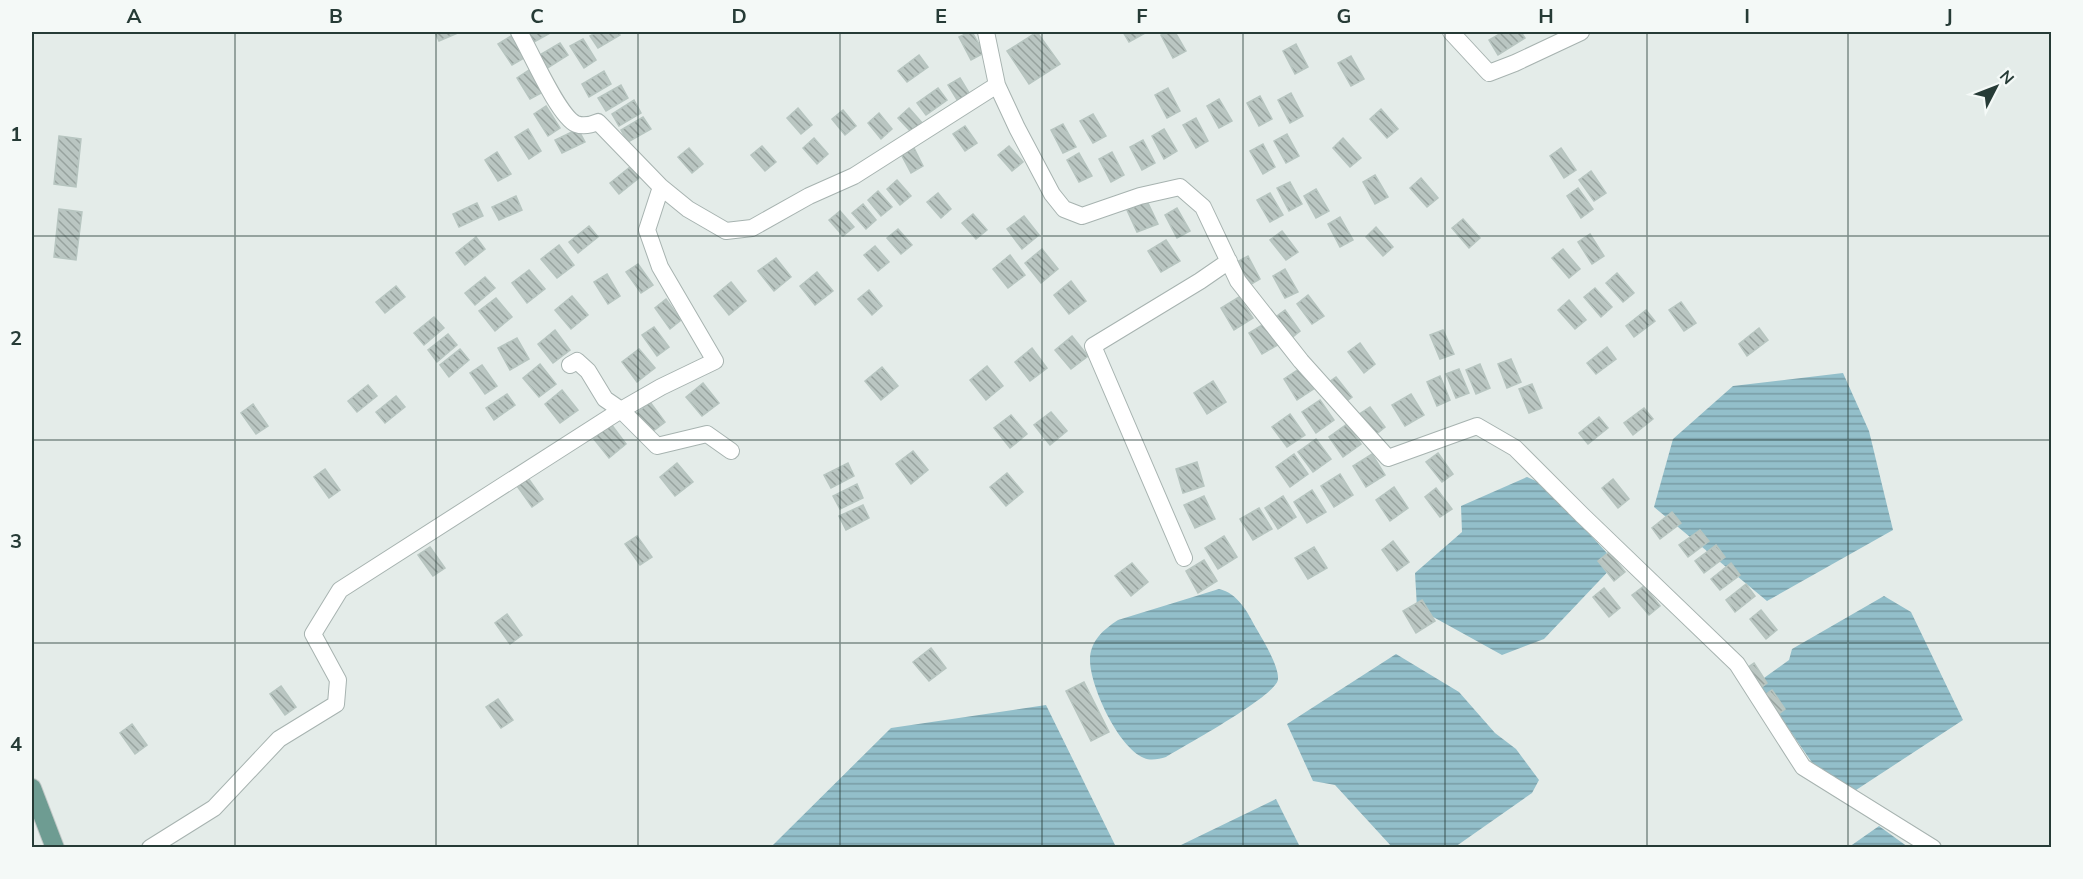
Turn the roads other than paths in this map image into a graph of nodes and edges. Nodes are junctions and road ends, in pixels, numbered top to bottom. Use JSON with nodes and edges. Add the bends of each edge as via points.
{"nodes":[{"id":1,"x":519,"y":32,"type":"edge"},
{"id":2,"x":986,"y":32,"type":"edge"},
{"id":3,"x":1451,"y":32,"type":"edge"},
{"id":4,"x":1581,"y":32,"type":"edge"},
{"id":5,"x":997,"y":86,"type":"junction"},
{"id":6,"x":662,"y":187,"type":"junction"},
{"id":7,"x":1229,"y":261,"type":"junction"},
{"id":8,"x":570,"y":365,"type":"dead end"},
{"id":9,"x":621,"y":410,"type":"junction"},
{"id":10,"x":731,"y":451,"type":"dead end"},
{"id":11,"x":1184,"y":558,"type":"dead end"},
{"id":12,"x":32,"y":788,"type":"edge"},
{"id":13,"x":55,"y":848,"type":"edge"},
{"id":14,"x":150,"y":848,"type":"edge"},
{"id":15,"x":1933,"y":848,"type":"edge"}],
"edges":[{"from":1,"to":6,"type":"street","via":[[559,107],[574,123],[598,122]]},
{"from":2,"to":5,"type":"street"},
{"from":3,"to":4,"type":"street","via":[[1489,73]]},
{"from":5,"to":6,"type":"street","via":[[879,161],[752,228],[726,231]]},
{"from":5,"to":7,"type":"street","via":[[1052,194],[1064,209],[1082,216],[1180,187],[1203,207]]},
{"from":6,"to":9,"type":"street","via":[[647,230],[660,267],[715,361]]},
{"from":7,"to":11,"type":"street","via":[[1093,346]]},
{"from":7,"to":15,"type":"street","via":[[1238,280],[1301,361],[1388,458],[1477,426],[1515,448],[1737,664],[1803,767]]},
{"from":8,"to":9,"type":"street","via":[[577,361],[605,399]]},
{"from":9,"to":10,"type":"street","via":[[657,447],[707,434]]},
{"from":9,"to":14,"type":"street","via":[[340,590],[313,634],[338,680],[336,704],[279,739],[214,808]]},
{"from":12,"to":13,"type":"main road"}]}
